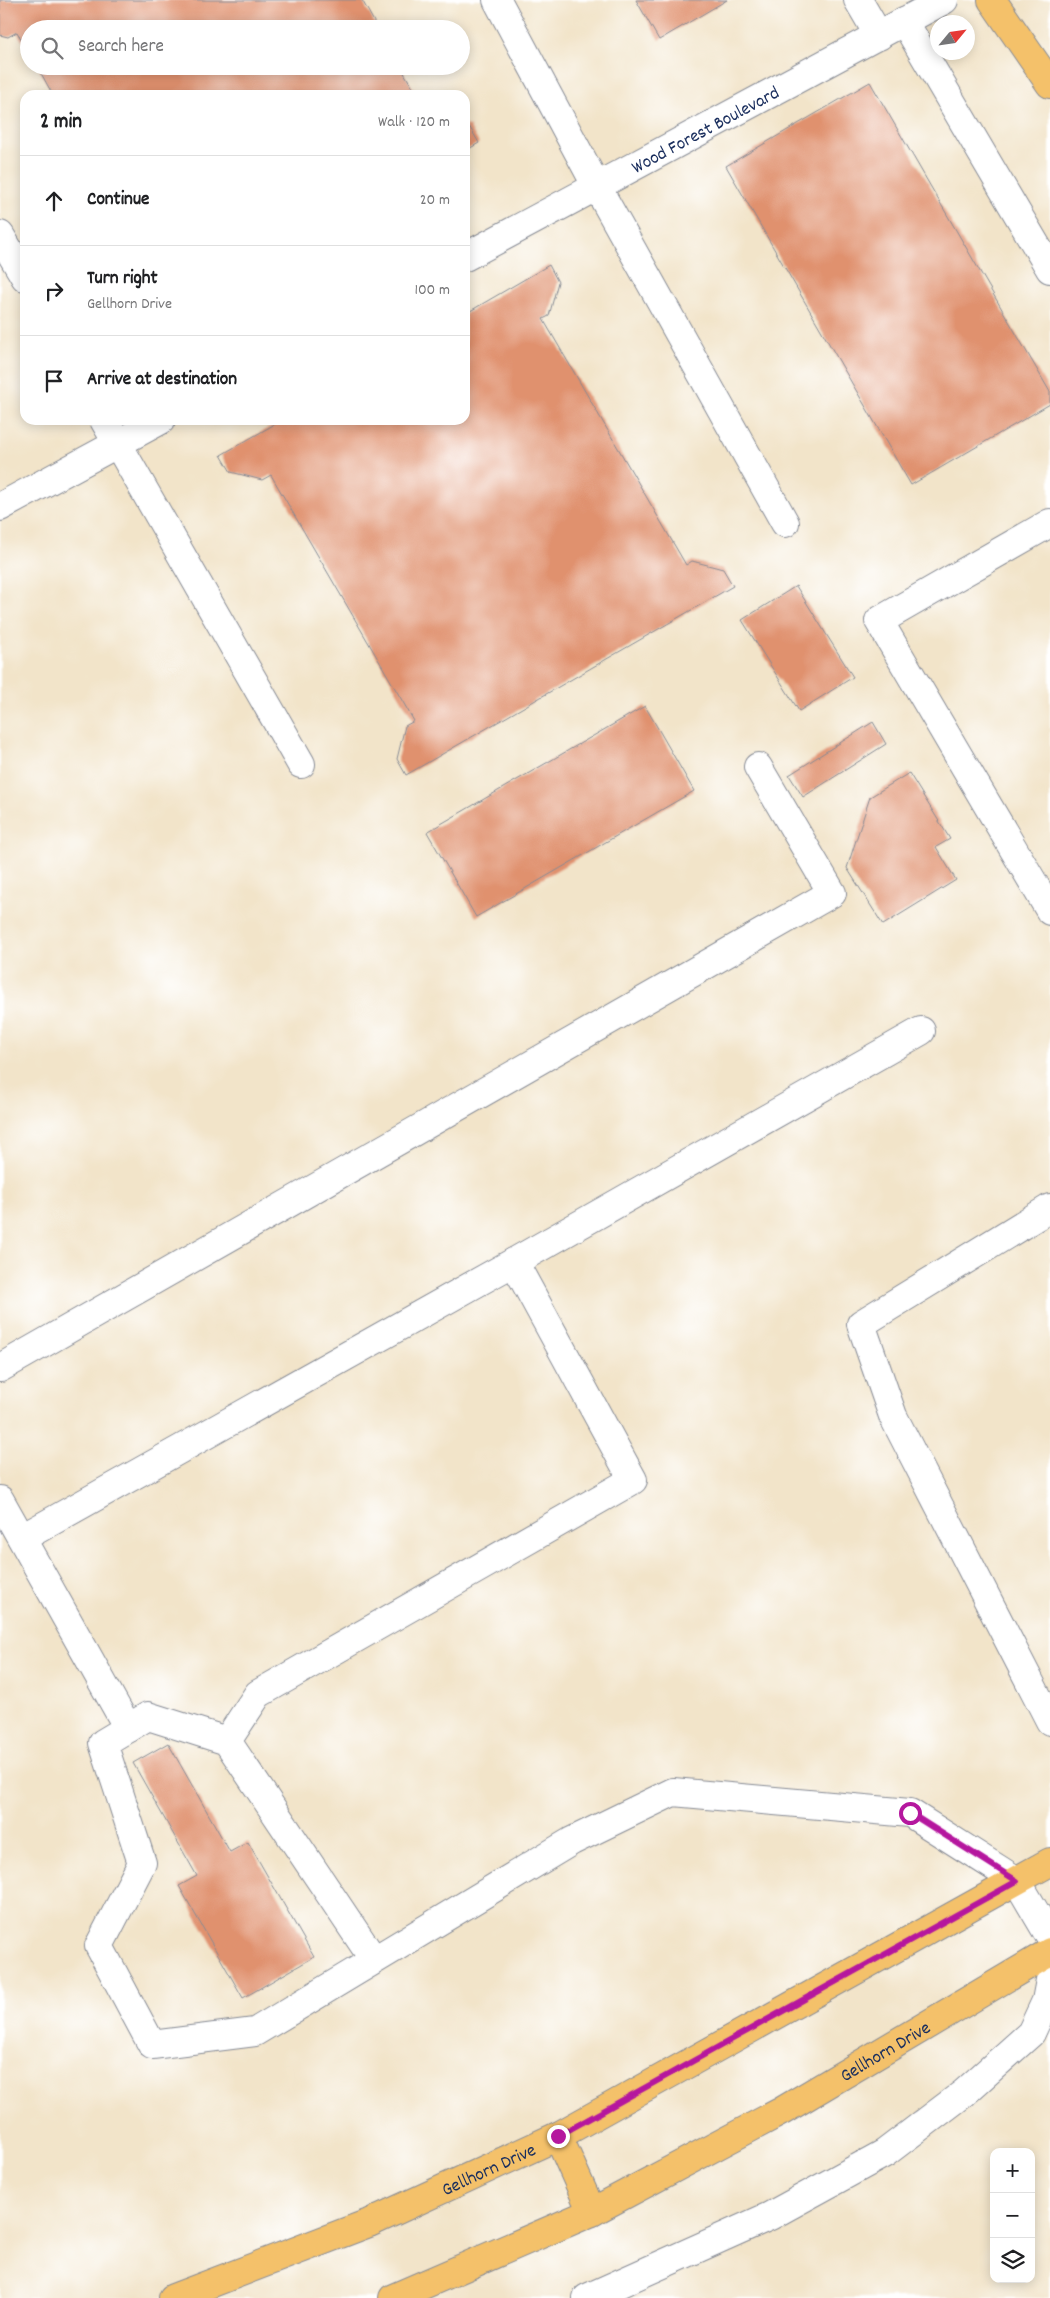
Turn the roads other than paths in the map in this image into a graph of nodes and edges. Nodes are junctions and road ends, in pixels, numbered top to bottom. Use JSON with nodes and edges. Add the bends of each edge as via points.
{"nodes":[{"id":1,"x":497,"y":0,"type":"edge"},
{"id":2,"x":858,"y":0,"type":"edge"},
{"id":3,"x":944,"y":0,"type":"edge"},
{"id":4,"x":992,"y":0,"type":"edge"},
{"id":5,"x":904,"y":21,"type":"junction"},
{"id":6,"x":879,"y":36,"type":"junction"},
{"id":7,"x":1050,"y":84,"type":"edge"},
{"id":8,"x":596,"y":187,"type":"junction"},
{"id":9,"x":0,"y":235,"type":"edge"},
{"id":10,"x":470,"y":254,"type":"edge"},
{"id":11,"x":20,"y":269,"type":"edge"},
{"id":12,"x":1050,"y":269,"type":"edge"},
{"id":13,"x":107,"y":425,"type":"edge"},
{"id":14,"x":152,"y":425,"type":"edge"},
{"id":15,"x":117,"y":444,"type":"junction"},
{"id":16,"x":0,"y":507,"type":"edge"},
{"id":17,"x":785,"y":523,"type":"dead end"},
{"id":18,"x":1050,"y":523,"type":"edge"},
{"id":19,"x":301,"y":764,"type":"dead end"},
{"id":20,"x":758,"y":767,"type":"dead end"},
{"id":21,"x":1050,"y":911,"type":"edge"},
{"id":22,"x":921,"y":1031,"type":"dead end"},
{"id":23,"x":1050,"y":1208,"type":"edge"},
{"id":24,"x":514,"y":1262,"type":"junction"},
{"id":25,"x":0,"y":1368,"type":"edge"},
{"id":26,"x":0,"y":1500,"type":"edge"},
{"id":27,"x":22,"y":1538,"type":"junction"},
{"id":28,"x":1050,"y":1721,"type":"edge"},
{"id":29,"x":128,"y":1728,"type":"junction"},
{"id":30,"x":227,"y":1740,"type":"junction"},
{"id":31,"x":1050,"y":1862,"type":"edge"},
{"id":32,"x":1017,"y":1881,"type":"junction"},
{"id":33,"x":1050,"y":1937,"type":"edge"},
{"id":34,"x":1050,"y":1952,"type":"edge"},
{"id":35,"x":374,"y":1960,"type":"junction"},
{"id":36,"x":1050,"y":1980,"type":"edge"},
{"id":37,"x":558,"y":2136,"type":"junction"},
{"id":38,"x":592,"y":2212,"type":"junction"},
{"id":39,"x":174,"y":2298,"type":"edge"},
{"id":40,"x":393,"y":2298,"type":"edge"},
{"id":41,"x":587,"y":2298,"type":"edge"}],
"edges":[{"from":1,"to":8,"type":"street"},
{"from":2,"to":6,"type":"street"},
{"from":3,"to":5,"type":"street","name":"Wood Forest Boulevard"},
{"from":4,"to":7,"type":"main road"},
{"from":5,"to":6,"type":"street","name":"Wood Forest Boulevard"},
{"from":5,"to":12,"type":"street"},
{"from":6,"to":8,"type":"street","name":"Wood Forest Boulevard"},
{"from":8,"to":10,"type":"street","name":"Wood Forest Boulevard"},
{"from":8,"to":17,"type":"street"},
{"from":9,"to":11,"type":"street"},
{"from":13,"to":15,"type":"street"},
{"from":14,"to":15,"type":"street"},
{"from":15,"to":16,"type":"street"},
{"from":15,"to":19,"type":"street"},
{"from":18,"to":21,"type":"street","via":[[879,621]]},
{"from":20,"to":25,"type":"street","via":[[832,893]]},
{"from":22,"to":24,"type":"street"},
{"from":23,"to":28,"type":"street","via":[[861,1324],[893,1416]]},
{"from":24,"to":27,"type":"street"},
{"from":24,"to":30,"type":"street","via":[[633,1480],[258,1694]]},
{"from":26,"to":27,"type":"street"},
{"from":27,"to":29,"type":"street"},
{"from":29,"to":30,"type":"street","via":[[148,1716]]},
{"from":29,"to":35,"type":"street","via":[[103,1743],[142,1863],[99,1946],[152,2045],[255,2032]]},
{"from":30,"to":35,"type":"street"},
{"from":31,"to":32,"type":"main road","name":"Gellhorn Drive"},
{"from":32,"to":33,"type":"street"},
{"from":32,"to":35,"type":"street","via":[[910,1813],[673,1792],[572,1841]]},
{"from":32,"to":37,"type":"main road","name":"Gellhorn Drive"},
{"from":34,"to":38,"type":"main road","name":"Gellhorn Drive","via":[[782,2111]]},
{"from":36,"to":41,"type":"street","via":[[1046,2001],[1030,2033],[964,2093],[886,2153],[770,2216]]},
{"from":37,"to":38,"type":"main road"},
{"from":37,"to":39,"type":"main road","name":"Gellhorn Drive","via":[[370,2223]]},
{"from":38,"to":40,"type":"main road","name":"Gellhorn Drive"}]}
